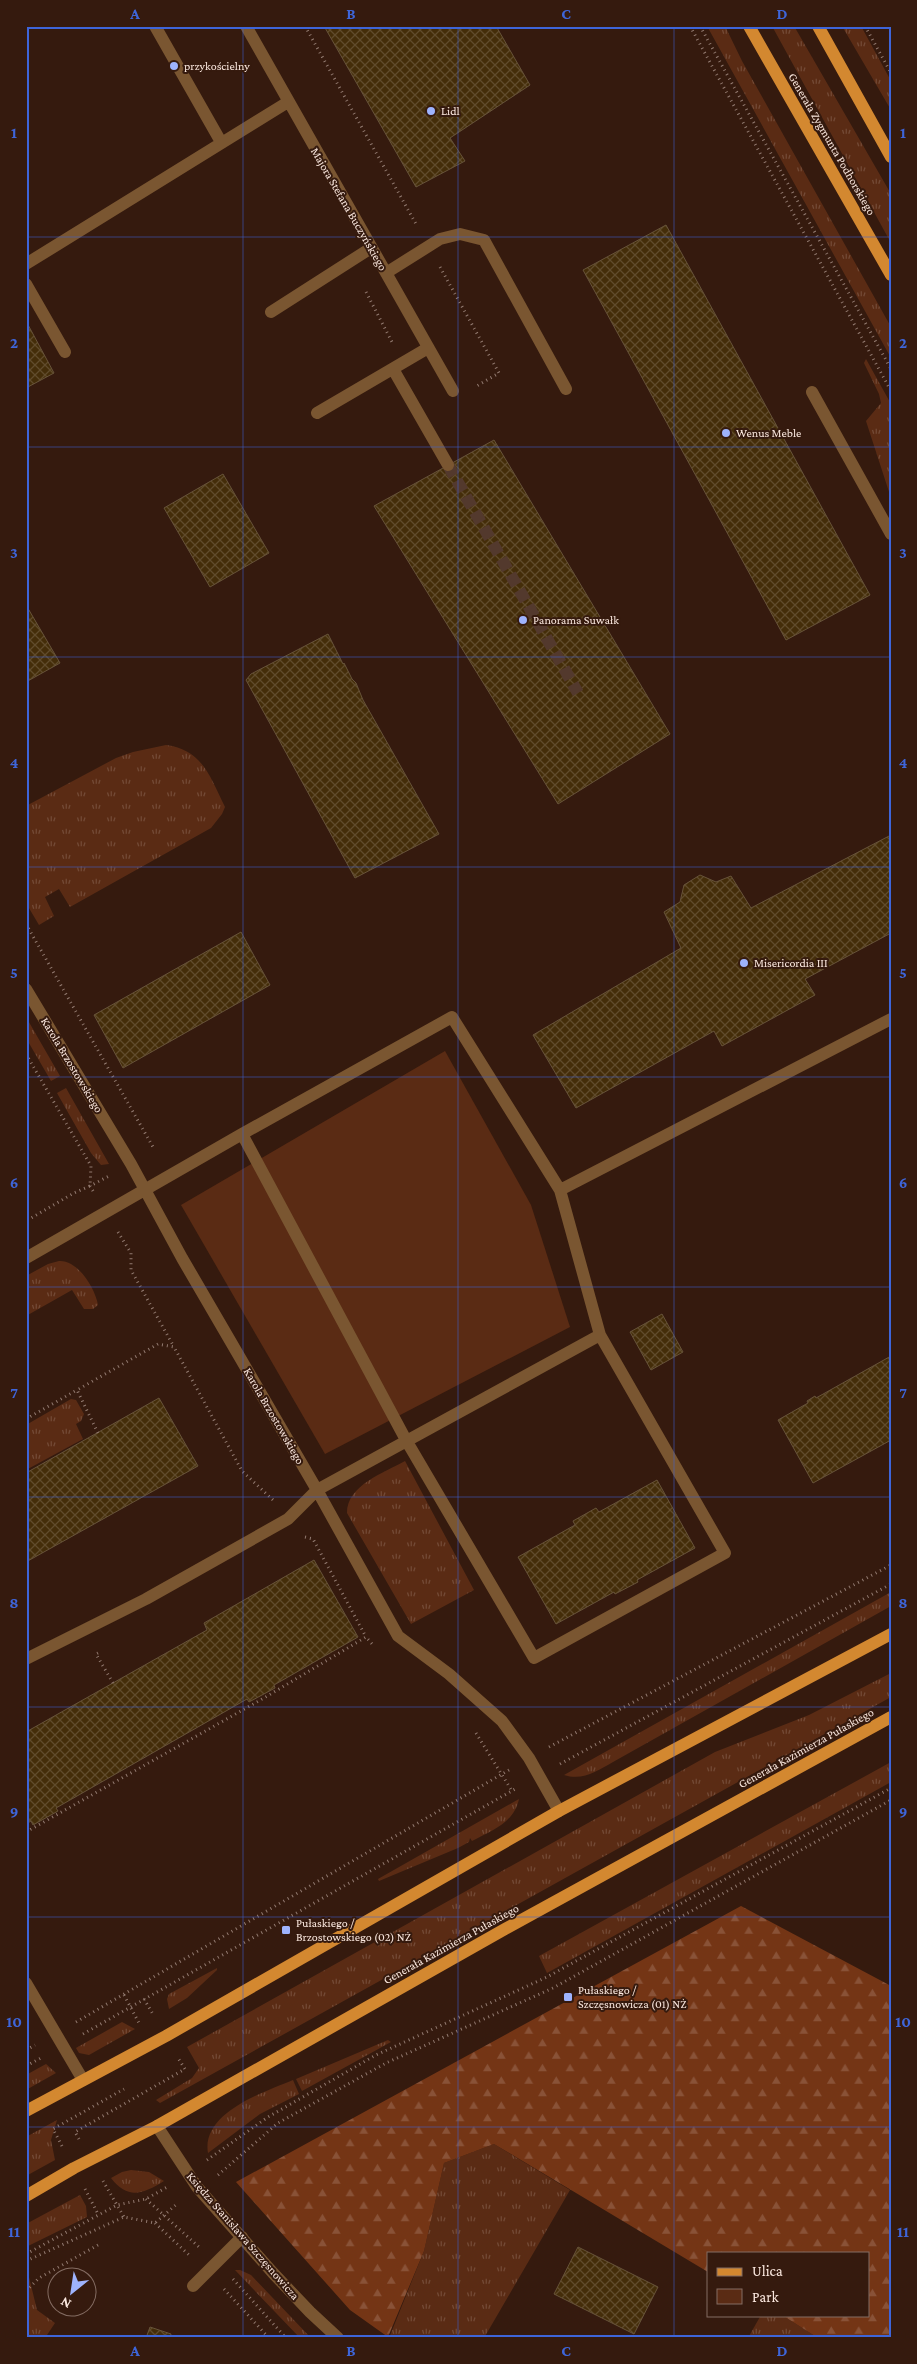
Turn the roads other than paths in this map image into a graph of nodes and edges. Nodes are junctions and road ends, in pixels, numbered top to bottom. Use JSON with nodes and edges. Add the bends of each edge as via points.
{"nodes":[{"id":1,"x":155,"y":26,"type":"edge"},
{"id":2,"x":246,"y":26,"type":"edge"},
{"id":3,"x":749,"y":26,"type":"edge"},
{"id":4,"x":818,"y":26,"type":"edge"},
{"id":5,"x":288,"y":102,"type":"junction"},
{"id":6,"x":222,"y":142,"type":"junction"},
{"id":7,"x":891,"y":157,"type":"edge"},
{"id":8,"x":371,"y":248,"type":"junction"},
{"id":9,"x":26,"y":264,"type":"edge"},
{"id":10,"x":386,"y":274,"type":"junction"},
{"id":11,"x":891,"y":274,"type":"edge"},
{"id":12,"x":26,"y":284,"type":"edge"},
{"id":13,"x":271,"y":312,"type":"dead end"},
{"id":14,"x":428,"y":348,"type":"junction"},
{"id":15,"x":65,"y":352,"type":"dead end"},
{"id":16,"x":392,"y":369,"type":"junction"},
{"id":17,"x":566,"y":389,"type":"dead end"},
{"id":18,"x":452,"y":391,"type":"dead end"},
{"id":19,"x":812,"y":392,"type":"dead end"},
{"id":20,"x":317,"y":413,"type":"dead end"},
{"id":21,"x":448,"y":465,"type":"tunnel mouth"},
{"id":22,"x":891,"y":534,"type":"edge"},
{"id":23,"x":26,"y":989,"type":"edge"},
{"id":24,"x":891,"y":1019,"type":"edge"},
{"id":25,"x":242,"y":1134,"type":"junction"},
{"id":26,"x":144,"y":1189,"type":"junction"},
{"id":27,"x":560,"y":1190,"type":"junction"},
{"id":28,"x":26,"y":1258,"type":"edge"},
{"id":29,"x":600,"y":1336,"type":"junction"},
{"id":30,"x":406,"y":1440,"type":"junction"},
{"id":31,"x":317,"y":1490,"type":"junction"},
{"id":32,"x":891,"y":1634,"type":"edge"},
{"id":33,"x":26,"y":1660,"type":"edge"},
{"id":34,"x":891,"y":1717,"type":"edge"},
{"id":35,"x":559,"y":1811,"type":"junction"},
{"id":36,"x":26,"y":1983,"type":"edge"},
{"id":37,"x":83,"y":2080,"type":"junction"},
{"id":38,"x":26,"y":2111,"type":"edge"},
{"id":39,"x":157,"y":2126,"type":"junction"},
{"id":40,"x":26,"y":2196,"type":"edge"},
{"id":41,"x":242,"y":2237,"type":"junction"},
{"id":42,"x":193,"y":2286,"type":"dead end"},
{"id":43,"x":338,"y":2338,"type":"edge"}],
"edges":[{"from":1,"to":6,"type":"street"},
{"from":2,"to":5,"type":"street","name":"Majora Stefana Buczyńskiego"},
{"from":3,"to":11,"type":"main road","name":"Generała Zygmunta Podhorskiego"},
{"from":4,"to":7,"type":"main road"},
{"from":5,"to":6,"type":"street"},
{"from":5,"to":8,"type":"street","name":"Majora Stefana Buczyńskiego"},
{"from":6,"to":9,"type":"street"},
{"from":8,"to":10,"type":"street","name":"Majora Stefana Buczyńskiego"},
{"from":8,"to":13,"type":"street"},
{"from":10,"to":14,"type":"street","name":"Majora Stefana Buczyńskiego"},
{"from":10,"to":17,"type":"street","via":[[440,239],[460,234],[484,240]]},
{"from":12,"to":15,"type":"street"},
{"from":14,"to":16,"type":"street"},
{"from":14,"to":18,"type":"street","name":"Majora Stefana Buczyńskiego"},
{"from":16,"to":20,"type":"street"},
{"from":16,"to":21,"type":"street"},
{"from":19,"to":22,"type":"street"},
{"from":23,"to":26,"type":"street","name":"Karola Brzostowskiego"},
{"from":24,"to":27,"type":"street"},
{"from":25,"to":26,"type":"street"},
{"from":25,"to":27,"type":"street","via":[[452,1017]]},
{"from":25,"to":30,"type":"street"},
{"from":26,"to":28,"type":"street"},
{"from":26,"to":31,"type":"street","name":"Karola Brzostowskiego"},
{"from":27,"to":29,"type":"street"},
{"from":29,"to":30,"type":"street"},
{"from":29,"to":30,"type":"street","via":[[725,1553],[534,1658]]},
{"from":30,"to":31,"type":"street"},
{"from":31,"to":33,"type":"street","via":[[288,1519],[146,1599]]},
{"from":31,"to":35,"type":"street","name":"Karola Brzostowskiego","via":[[398,1636],[449,1674],[502,1721],[529,1758]]},
{"from":32,"to":35,"type":"main road"},
{"from":34,"to":39,"type":"main road","name":"Generała Kazimierza Pułaskiego","via":[[505,1929]]},
{"from":35,"to":37,"type":"main road","via":[[166,2036]]},
{"from":36,"to":37,"type":"street"},
{"from":37,"to":38,"type":"main road"},
{"from":39,"to":40,"type":"main road","name":"Generała Kazimierza Pułaskiego"},
{"from":39,"to":41,"type":"street","name":"Księdza Stanisława Szczęsnowicza","via":[[187,2174]]},
{"from":41,"to":42,"type":"street"},
{"from":41,"to":43,"type":"street","name":"Księdza Stanisława Szczęsnowicza"}]}
